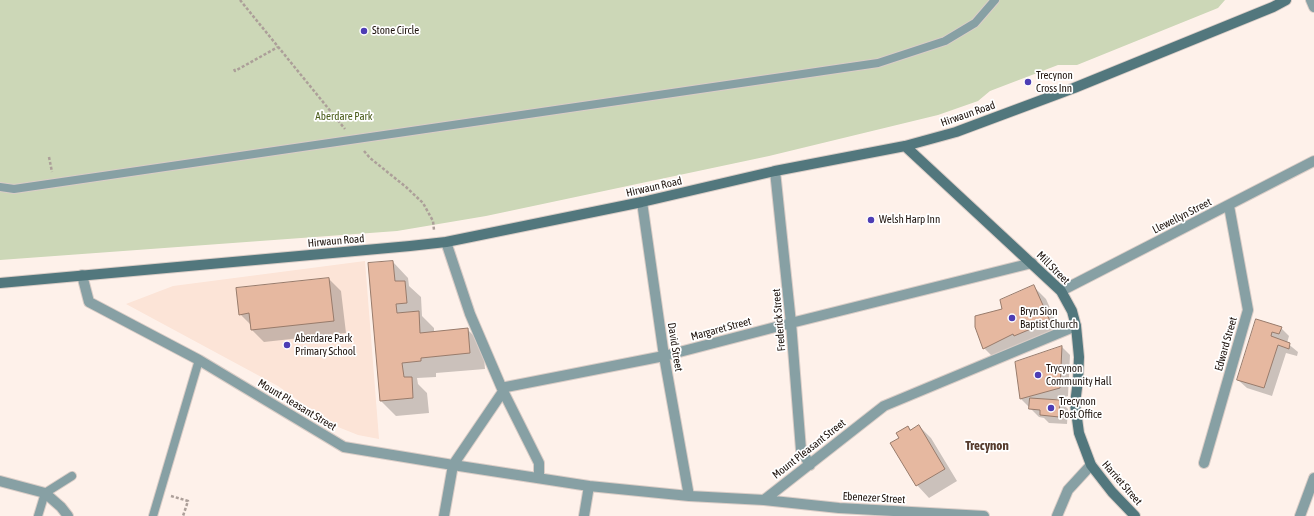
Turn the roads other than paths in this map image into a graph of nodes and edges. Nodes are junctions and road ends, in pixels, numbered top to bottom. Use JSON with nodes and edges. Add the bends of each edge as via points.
{"nodes":[{"id":1,"x":995,"y":0,"type":"edge"},
{"id":2,"x":1286,"y":0,"type":"edge"},
{"id":3,"x":1311,"y":0,"type":"edge"},
{"id":4,"x":1314,"y":7,"type":"edge"},
{"id":5,"x":904,"y":146,"type":"junction"},
{"id":6,"x":1314,"y":161,"type":"edge"},
{"id":7,"x":775,"y":171,"type":"junction"},
{"id":8,"x":0,"y":187,"type":"edge"},
{"id":9,"x":642,"y":202,"type":"junction"},
{"id":10,"x":1229,"y":206,"type":"junction"},
{"id":11,"x":441,"y":242,"type":"junction"},
{"id":12,"x":1032,"y":263,"type":"junction"},
{"id":13,"x":82,"y":275,"type":"junction"},
{"id":14,"x":0,"y":283,"type":"edge"},
{"id":15,"x":1061,"y":292,"type":"junction"},
{"id":16,"x":791,"y":323,"type":"junction"},
{"id":17,"x":1076,"y":326,"type":"junction"},
{"id":18,"x":664,"y":356,"type":"junction"},
{"id":19,"x":198,"y":360,"type":"junction"},
{"id":20,"x":503,"y":392,"type":"junction"},
{"id":21,"x":1204,"y":463,"type":"dead end"},
{"id":22,"x":453,"y":465,"type":"junction"},
{"id":23,"x":810,"y":465,"type":"junction"},
{"id":24,"x":1091,"y":465,"type":"junction"},
{"id":25,"x":72,"y":476,"type":"dead end"},
{"id":26,"x":539,"y":478,"type":"junction"},
{"id":27,"x":1314,"y":478,"type":"edge"},
{"id":28,"x":0,"y":481,"type":"edge"},
{"id":29,"x":589,"y":486,"type":"junction"},
{"id":30,"x":46,"y":493,"type":"junction"},
{"id":31,"x":689,"y":496,"type":"junction"},
{"id":32,"x":764,"y":500,"type":"junction"},
{"id":33,"x":839,"y":512,"type":"edge"},
{"id":34,"x":38,"y":516,"type":"edge"},
{"id":35,"x":68,"y":516,"type":"edge"},
{"id":36,"x":153,"y":516,"type":"edge"},
{"id":37,"x":444,"y":516,"type":"edge"},
{"id":38,"x":584,"y":516,"type":"edge"},
{"id":39,"x":984,"y":516,"type":"edge"},
{"id":40,"x":1056,"y":516,"type":"edge"},
{"id":41,"x":1135,"y":516,"type":"edge"},
{"id":42,"x":1300,"y":516,"type":"edge"}],
"edges":[{"from":1,"to":8,"type":"lane","via":[[975,23],[945,41],[878,63],[14,189]]},
{"from":2,"to":5,"type":"main road","name":"Hirwaun Road","via":[[1074,88],[956,132]]},
{"from":3,"to":4,"type":"street"},
{"from":5,"to":7,"type":"main road","name":"Hirwaun Road"},
{"from":5,"to":12,"type":"main road","name":"Mill Street"},
{"from":6,"to":10,"type":"street","name":"Llewellyn Street"},
{"from":7,"to":9,"type":"main road","name":"Hirwaun Road"},
{"from":7,"to":16,"type":"street","name":"Frederick Street"},
{"from":9,"to":11,"type":"main road","name":"Hirwaun Road"},
{"from":9,"to":18,"type":"street","name":"David Street"},
{"from":10,"to":15,"type":"street","name":"Llewellyn Street"},
{"from":10,"to":21,"type":"street","name":"Edward Street","via":[[1248,310]]},
{"from":11,"to":13,"type":"main road","name":"Hirwaun Road"},
{"from":11,"to":20,"type":"street"},
{"from":12,"to":15,"type":"main road","name":"Mill Street"},
{"from":12,"to":16,"type":"street","name":"Margaret Street"},
{"from":13,"to":14,"type":"main road","name":"Hirwaun Road"},
{"from":13,"to":19,"type":"street","name":"Mount Pleasant Street","via":[[89,302]]},
{"from":15,"to":17,"type":"main road","name":"Mill Street","via":[[1072,311]]},
{"from":16,"to":18,"type":"street","name":"Margaret Street"},
{"from":16,"to":23,"type":"street","name":"Frederick Street","via":[[801,450]]},
{"from":17,"to":23,"type":"street","name":"Mount Pleasant Street","via":[[884,406]]},
{"from":17,"to":24,"type":"main road","name":"Mill Street","via":[[1079,357],[1075,404],[1079,434]]},
{"from":18,"to":20,"type":"street","name":"Margaret Street","via":[[506,387]]},
{"from":18,"to":31,"type":"street","name":"David Street"},
{"from":19,"to":22,"type":"street","name":"Mount Pleasant Street","via":[[344,447]]},
{"from":19,"to":36,"type":"lane"},
{"from":20,"to":22,"type":"street"},
{"from":20,"to":26,"type":"street","via":[[539,463]]},
{"from":22,"to":26,"type":"street","name":"Mount Pleasant Street"},
{"from":22,"to":37,"type":"street"},
{"from":23,"to":32,"type":"street","name":"Mount Pleasant Street"},
{"from":24,"to":40,"type":"street","via":[[1068,490]]},
{"from":24,"to":41,"type":"main road","name":"Harriet Street"},
{"from":25,"to":30,"type":"lane"},
{"from":26,"to":29,"type":"street","name":"Mount Pleasant Street"},
{"from":27,"to":42,"type":"street"},
{"from":28,"to":30,"type":"street"},
{"from":29,"to":31,"type":"street","name":"Mount Pleasant Street"},
{"from":29,"to":38,"type":"street"},
{"from":30,"to":34,"type":"lane"},
{"from":30,"to":35,"type":"street"},
{"from":31,"to":32,"type":"street","name":"Mount Pleasant Street"},
{"from":32,"to":33,"type":"street","name":"Ebenezer Street"},
{"from":33,"to":39,"type":"street","name":"Ebenezer Street"}]}
